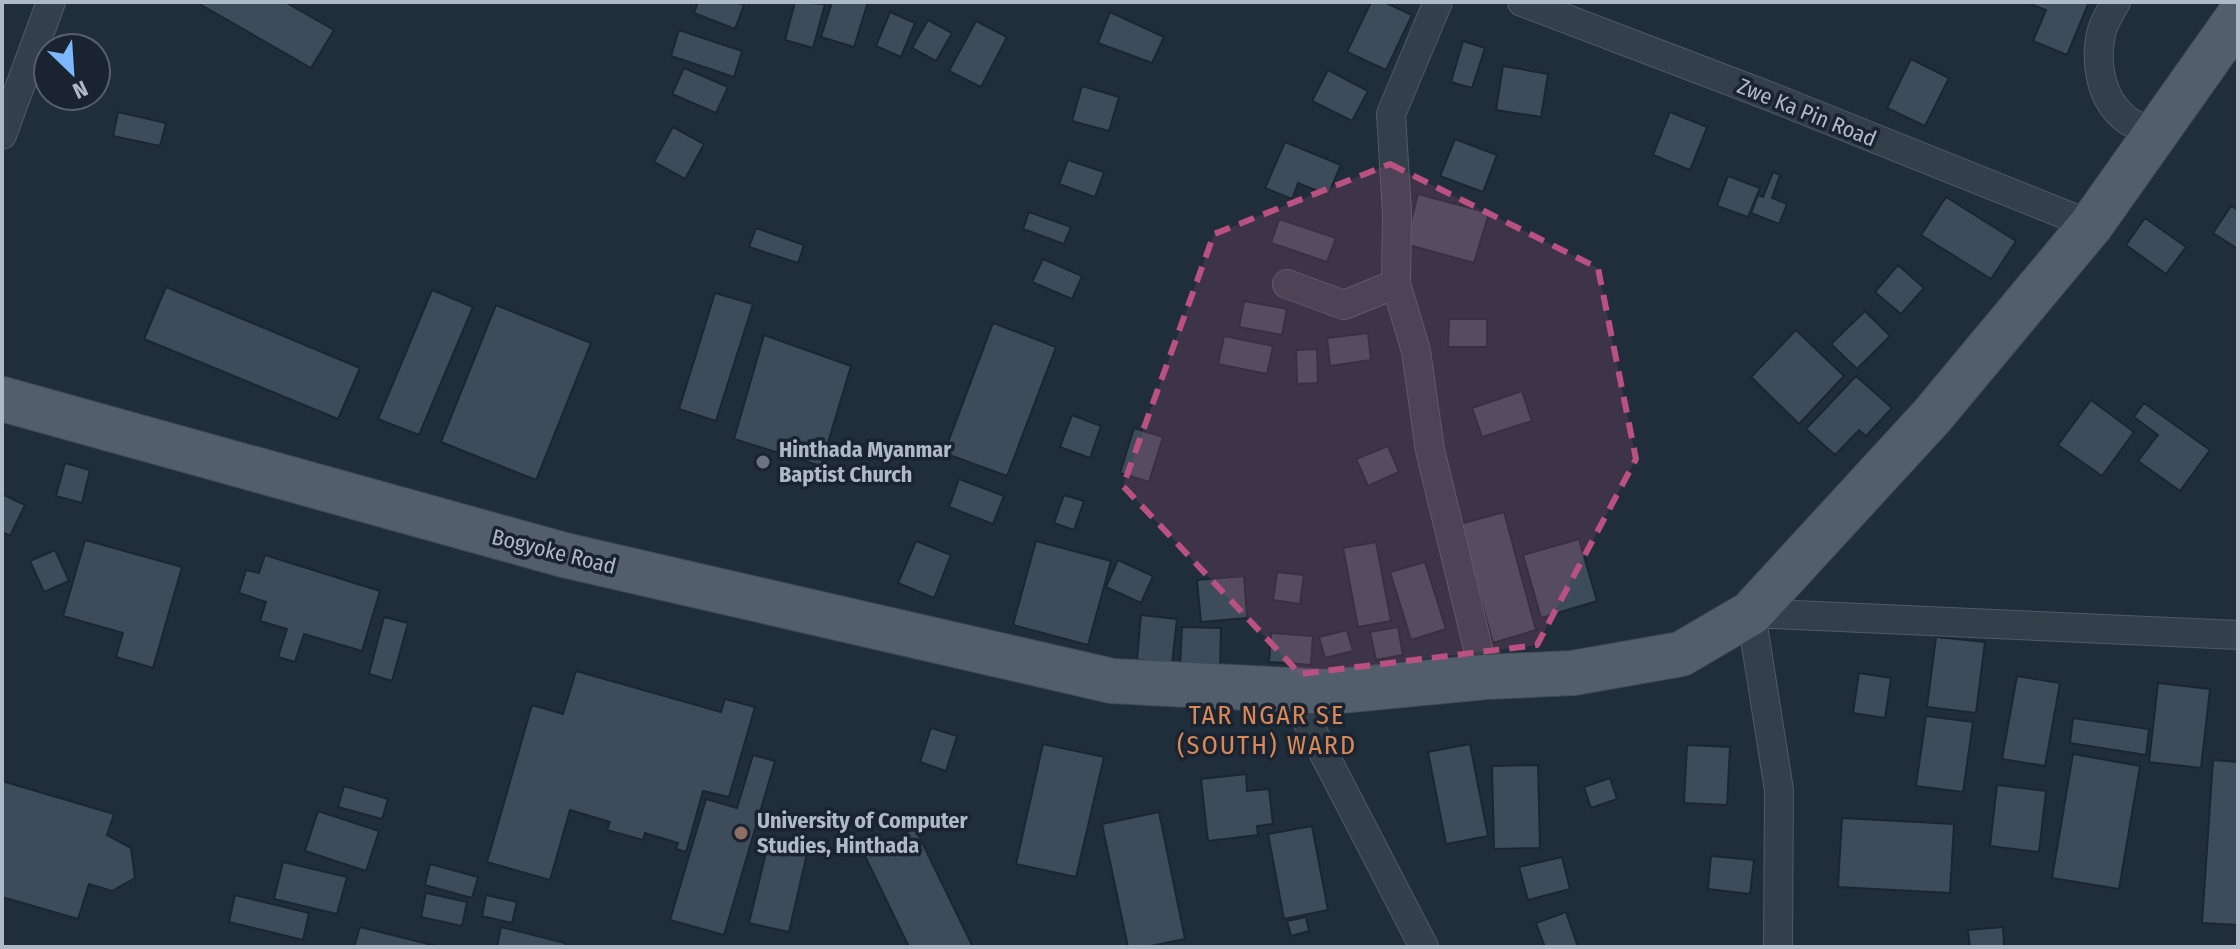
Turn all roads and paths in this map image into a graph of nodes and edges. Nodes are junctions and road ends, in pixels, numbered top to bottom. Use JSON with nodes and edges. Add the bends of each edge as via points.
{"nodes":[{"id":1,"x":51,"y":2,"type":"edge"},
{"id":2,"x":1438,"y":2,"type":"edge"},
{"id":3,"x":1522,"y":2,"type":"edge"},
{"id":4,"x":2116,"y":2,"type":"edge"},
{"id":5,"x":2238,"y":17,"type":"edge"},
{"id":6,"x":2155,"y":134,"type":"junction"},
{"id":7,"x":2,"y":135,"type":"edge"},
{"id":8,"x":2091,"y":225,"type":"junction"},
{"id":9,"x":1287,"y":284,"type":"dead end"},
{"id":10,"x":1396,"y":284,"type":"junction"},
{"id":11,"x":2,"y":399,"type":"edge"},
{"id":12,"x":1751,"y":613,"type":"junction"},
{"id":13,"x":2238,"y":635,"type":"edge"},
{"id":14,"x":1485,"y":677,"type":"junction"},
{"id":15,"x":1291,"y":690,"type":"junction"},
{"id":16,"x":1424,"y":947,"type":"edge"},
{"id":17,"x":1778,"y":947,"type":"edge"}],
"edges":[{"from":1,"to":7,"type":"street"},
{"from":2,"to":10,"type":"street","via":[[1391,114]]},
{"from":3,"to":8,"type":"street","name":"Zwe Ka Pin Road"},
{"from":4,"to":6,"type":"street","via":[[2097,55],[2102,84],[2111,105],[2128,121]]},
{"from":5,"to":6,"type":"main road","name":"Bogyoke Road"},
{"from":6,"to":8,"type":"main road","name":"Bogyoke Road"},
{"from":8,"to":12,"type":"main road","name":"Bogyoke Road","via":[[1932,416]]},
{"from":9,"to":10,"type":"street","via":[[1344,305]]},
{"from":10,"to":14,"type":"street","via":[[1416,351],[1430,450]]},
{"from":11,"to":15,"type":"main road","name":"Bogyoke Road","via":[[564,555],[1112,681]]},
{"from":12,"to":13,"type":"street"},
{"from":12,"to":14,"type":"main road","name":"Bogyoke Road","via":[[1681,654],[1573,673]]},
{"from":12,"to":17,"type":"street","via":[[1779,790]]},
{"from":14,"to":15,"type":"main road","name":"Bogyoke Road","via":[[1329,692]]},
{"from":15,"to":16,"type":"street"}]}
